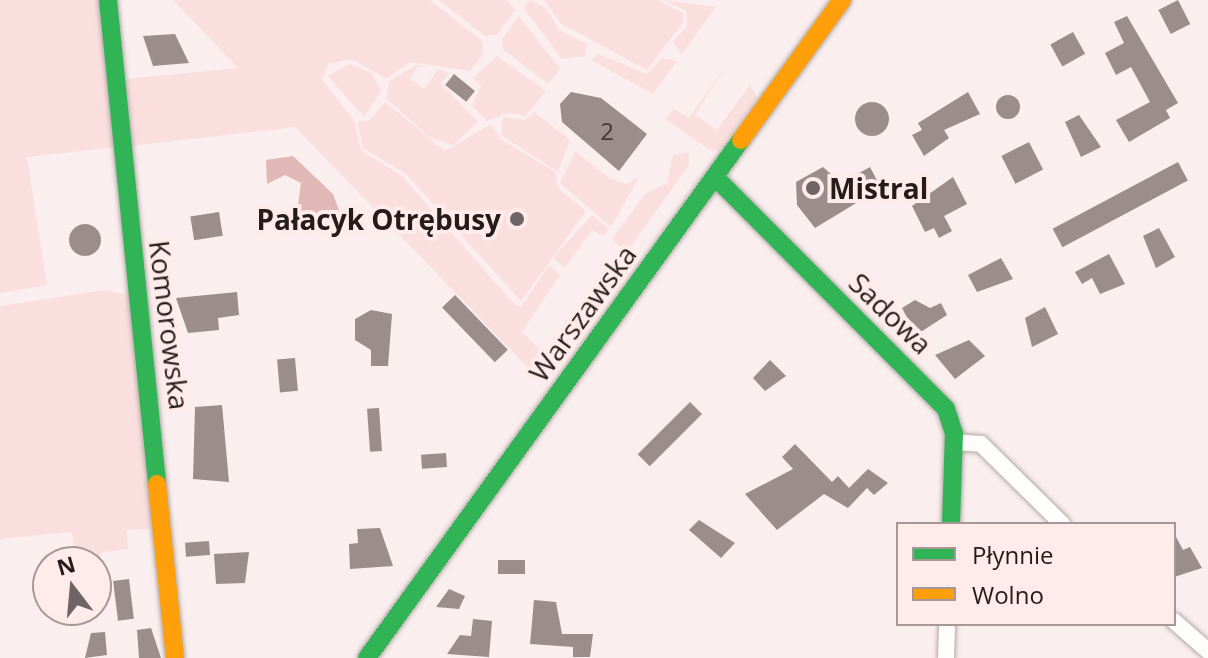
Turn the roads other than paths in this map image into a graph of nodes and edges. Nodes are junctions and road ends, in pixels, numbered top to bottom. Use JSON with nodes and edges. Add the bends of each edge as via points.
{"nodes":[{"id":1,"x":108,"y":0,"type":"edge"},
{"id":2,"x":842,"y":0,"type":"edge"},
{"id":3,"x":715,"y":177,"type":"junction"},
{"id":4,"x":954,"y":442,"type":"junction"},
{"id":5,"x":951,"y":522,"type":"edge"},
{"id":6,"x":1060,"y":522,"type":"edge"},
{"id":7,"x":1176,"y":623,"type":"edge"},
{"id":8,"x":947,"y":626,"type":"edge"},
{"id":9,"x":1208,"y":651,"type":"edge"},
{"id":10,"x":175,"y":658,"type":"edge"},
{"id":11,"x":367,"y":658,"type":"edge"},
{"id":12,"x":946,"y":658,"type":"edge"}],
"edges":[{"from":1,"to":10,"type":"street","name":"Komorowska"},
{"from":2,"to":3,"type":"street","name":"Warszawska"},
{"from":3,"to":4,"type":"street","name":"Sadowa","via":[[937,398]]},
{"from":3,"to":11,"type":"street","name":"Warszawska"},
{"from":4,"to":5,"type":"street","name":"Sadowa"},
{"from":4,"to":6,"type":"street","via":[[981,444]]},
{"from":7,"to":9,"type":"street"},
{"from":8,"to":12,"type":"street"}]}
